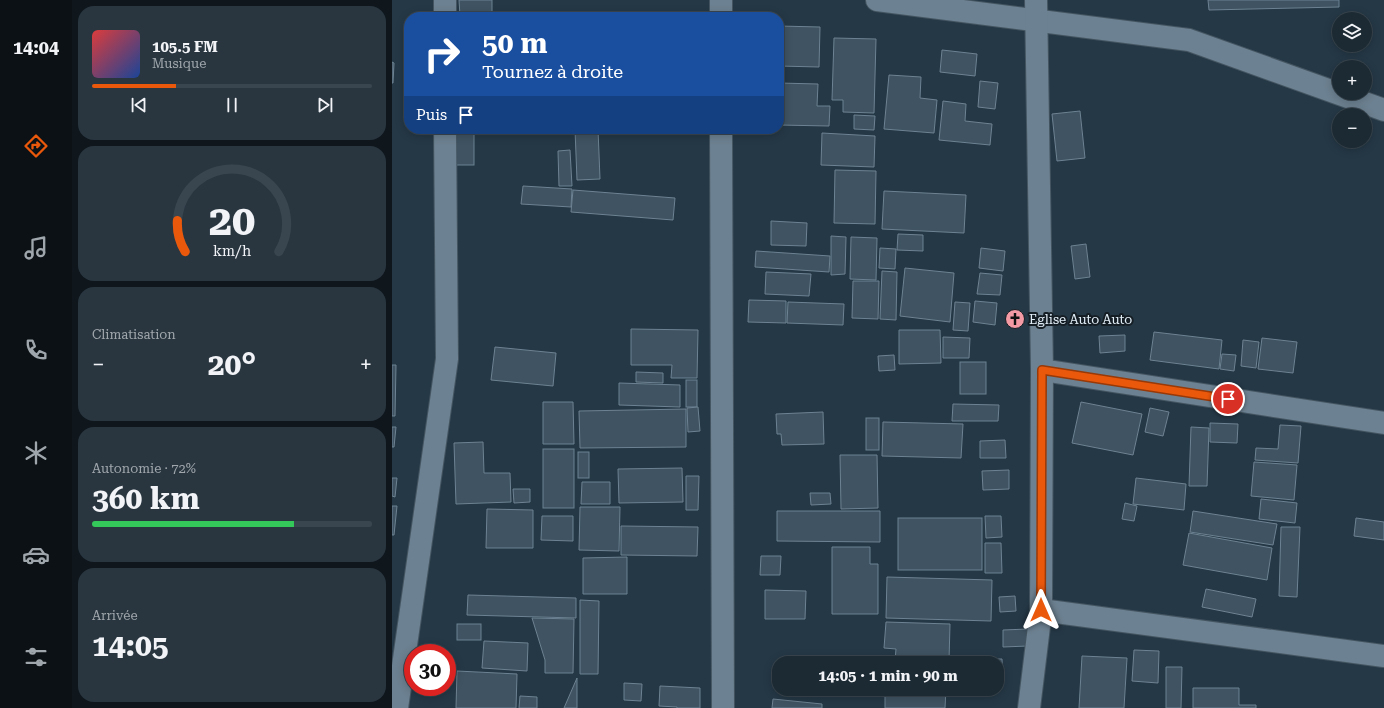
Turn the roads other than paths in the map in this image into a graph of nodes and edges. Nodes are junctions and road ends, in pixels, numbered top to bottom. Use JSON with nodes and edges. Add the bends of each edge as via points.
{"nodes":[{"id":1,"x":444,"y":0,"type":"edge"},
{"id":2,"x":721,"y":0,"type":"edge"},
{"id":3,"x":877,"y":0,"type":"edge"},
{"id":4,"x":1036,"y":10,"type":"edge"},
{"id":5,"x":445,"y":12,"type":"edge"},
{"id":6,"x":721,"y":12,"type":"edge"},
{"id":7,"x":1384,"y":110,"type":"edge"},
{"id":8,"x":445,"y":134,"type":"edge"},
{"id":9,"x":721,"y":134,"type":"edge"},
{"id":10,"x":1042,"y":370,"type":"junction"},
{"id":11,"x":1384,"y":423,"type":"edge"},
{"id":12,"x":1041,"y":610,"type":"junction"},
{"id":13,"x":1384,"y":656,"type":"edge"},
{"id":14,"x":397,"y":708,"type":"edge"},
{"id":15,"x":723,"y":708,"type":"edge"},
{"id":16,"x":1029,"y":708,"type":"edge"}],
"edges":[{"from":1,"to":5,"type":"street"},
{"from":2,"to":6,"type":"street"},
{"from":3,"to":4,"type":"street"},
{"from":4,"to":7,"type":"street","via":[[1189,40]]},
{"from":4,"to":10,"type":"street"},
{"from":8,"to":14,"type":"street","via":[[447,359]]},
{"from":9,"to":15,"type":"street"},
{"from":10,"to":11,"type":"street"},
{"from":10,"to":12,"type":"street"},
{"from":12,"to":13,"type":"street"},
{"from":12,"to":16,"type":"street"}]}
